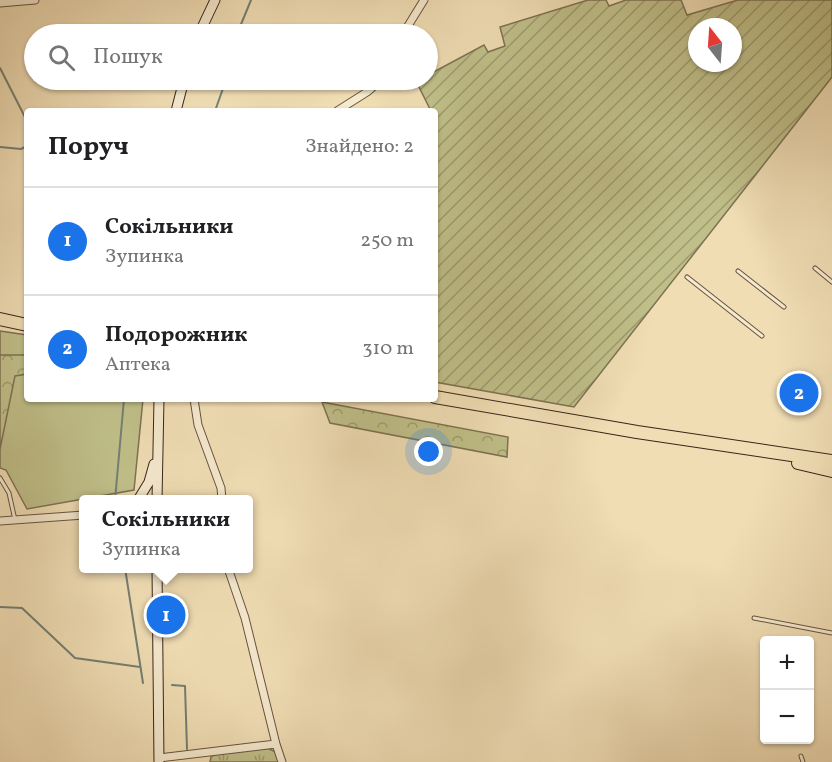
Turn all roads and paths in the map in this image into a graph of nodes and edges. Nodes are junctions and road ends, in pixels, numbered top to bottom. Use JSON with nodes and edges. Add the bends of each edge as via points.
{"nodes":[{"id":1,"x":34,"y":0,"type":"edge"},
{"id":2,"x":214,"y":0,"type":"edge"},
{"id":3,"x":423,"y":0,"type":"edge"},
{"id":4,"x":0,"y":3,"type":"edge"},
{"id":5,"x":204,"y":24,"type":"edge"},
{"id":6,"x":409,"y":24,"type":"edge"},
{"id":7,"x":181,"y":90,"type":"edge"},
{"id":8,"x":369,"y":90,"type":"edge"},
{"id":9,"x":177,"y":108,"type":"edge"},
{"id":10,"x":342,"y":108,"type":"edge"},
{"id":11,"x":815,"y":268,"type":"dead end"},
{"id":12,"x":738,"y":271,"type":"dead end"},
{"id":13,"x":687,"y":277,"type":"dead end"},
{"id":14,"x":832,"y":282,"type":"edge"},
{"id":15,"x":784,"y":307,"type":"dead end"},
{"id":16,"x":0,"y":319,"type":"edge"},
{"id":17,"x":24,"y":324,"type":"edge"},
{"id":18,"x":762,"y":336,"type":"dead end"},
{"id":19,"x":438,"y":398,"type":"edge"},
{"id":20,"x":159,"y":402,"type":"edge"},
{"id":21,"x":194,"y":402,"type":"edge"},
{"id":22,"x":727,"y":446,"type":"junction"},
{"id":23,"x":158,"y":450,"type":"junction"},
{"id":24,"x":832,"y":461,"type":"edge"},
{"id":25,"x":832,"y":471,"type":"edge"},
{"id":26,"x":0,"y":478,"type":"edge"},
{"id":27,"x":141,"y":495,"type":"edge"},
{"id":28,"x":157,"y":495,"type":"edge"},
{"id":29,"x":222,"y":495,"type":"edge"},
{"id":30,"x":79,"y":515,"type":"edge"},
{"id":31,"x":15,"y":520,"type":"junction"},
{"id":32,"x":0,"y":521,"type":"edge"},
{"id":33,"x":156,"y":573,"type":"edge"},
{"id":34,"x":230,"y":573,"type":"edge"},
{"id":35,"x":754,"y":618,"type":"dead end"},
{"id":36,"x":832,"y":633,"type":"edge"},
{"id":37,"x":276,"y":744,"type":"junction"},
{"id":38,"x":207,"y":753,"type":"junction"},
{"id":39,"x":801,"y":756,"type":"dead end"},
{"id":40,"x":159,"y":760,"type":"edge"},
{"id":41,"x":209,"y":762,"type":"edge"},
{"id":42,"x":282,"y":762,"type":"edge"},
{"id":43,"x":803,"y":762,"type":"edge"}],
"edges":[{"from":1,"to":4,"type":"street"},
{"from":2,"to":5,"type":"main road"},
{"from":3,"to":6,"type":"street"},
{"from":7,"to":9,"type":"main road"},
{"from":8,"to":10,"type":"street"},
{"from":11,"to":14,"type":"lane"},
{"from":12,"to":15,"type":"lane"},
{"from":13,"to":18,"type":"lane"},
{"from":16,"to":17,"type":"highway"},
{"from":19,"to":22,"type":"highway"},
{"from":20,"to":23,"type":"main road"},
{"from":21,"to":29,"type":"street","via":[[198,425]]},
{"from":22,"to":24,"type":"highway"},
{"from":22,"to":25,"type":"highway"},
{"from":23,"to":27,"type":"main road","via":[[149,483]]},
{"from":23,"to":28,"type":"main road"},
{"from":26,"to":31,"type":"lane","via":[[9,493]]},
{"from":30,"to":31,"type":"street"},
{"from":31,"to":32,"type":"street"},
{"from":33,"to":40,"type":"main road"},
{"from":34,"to":37,"type":"street","via":[[245,618]]},
{"from":35,"to":36,"type":"lane"},
{"from":37,"to":38,"type":"street"},
{"from":37,"to":42,"type":"street"},
{"from":38,"to":40,"type":"street"},
{"from":38,"to":41,"type":"street"},
{"from":39,"to":43,"type":"lane"}]}
